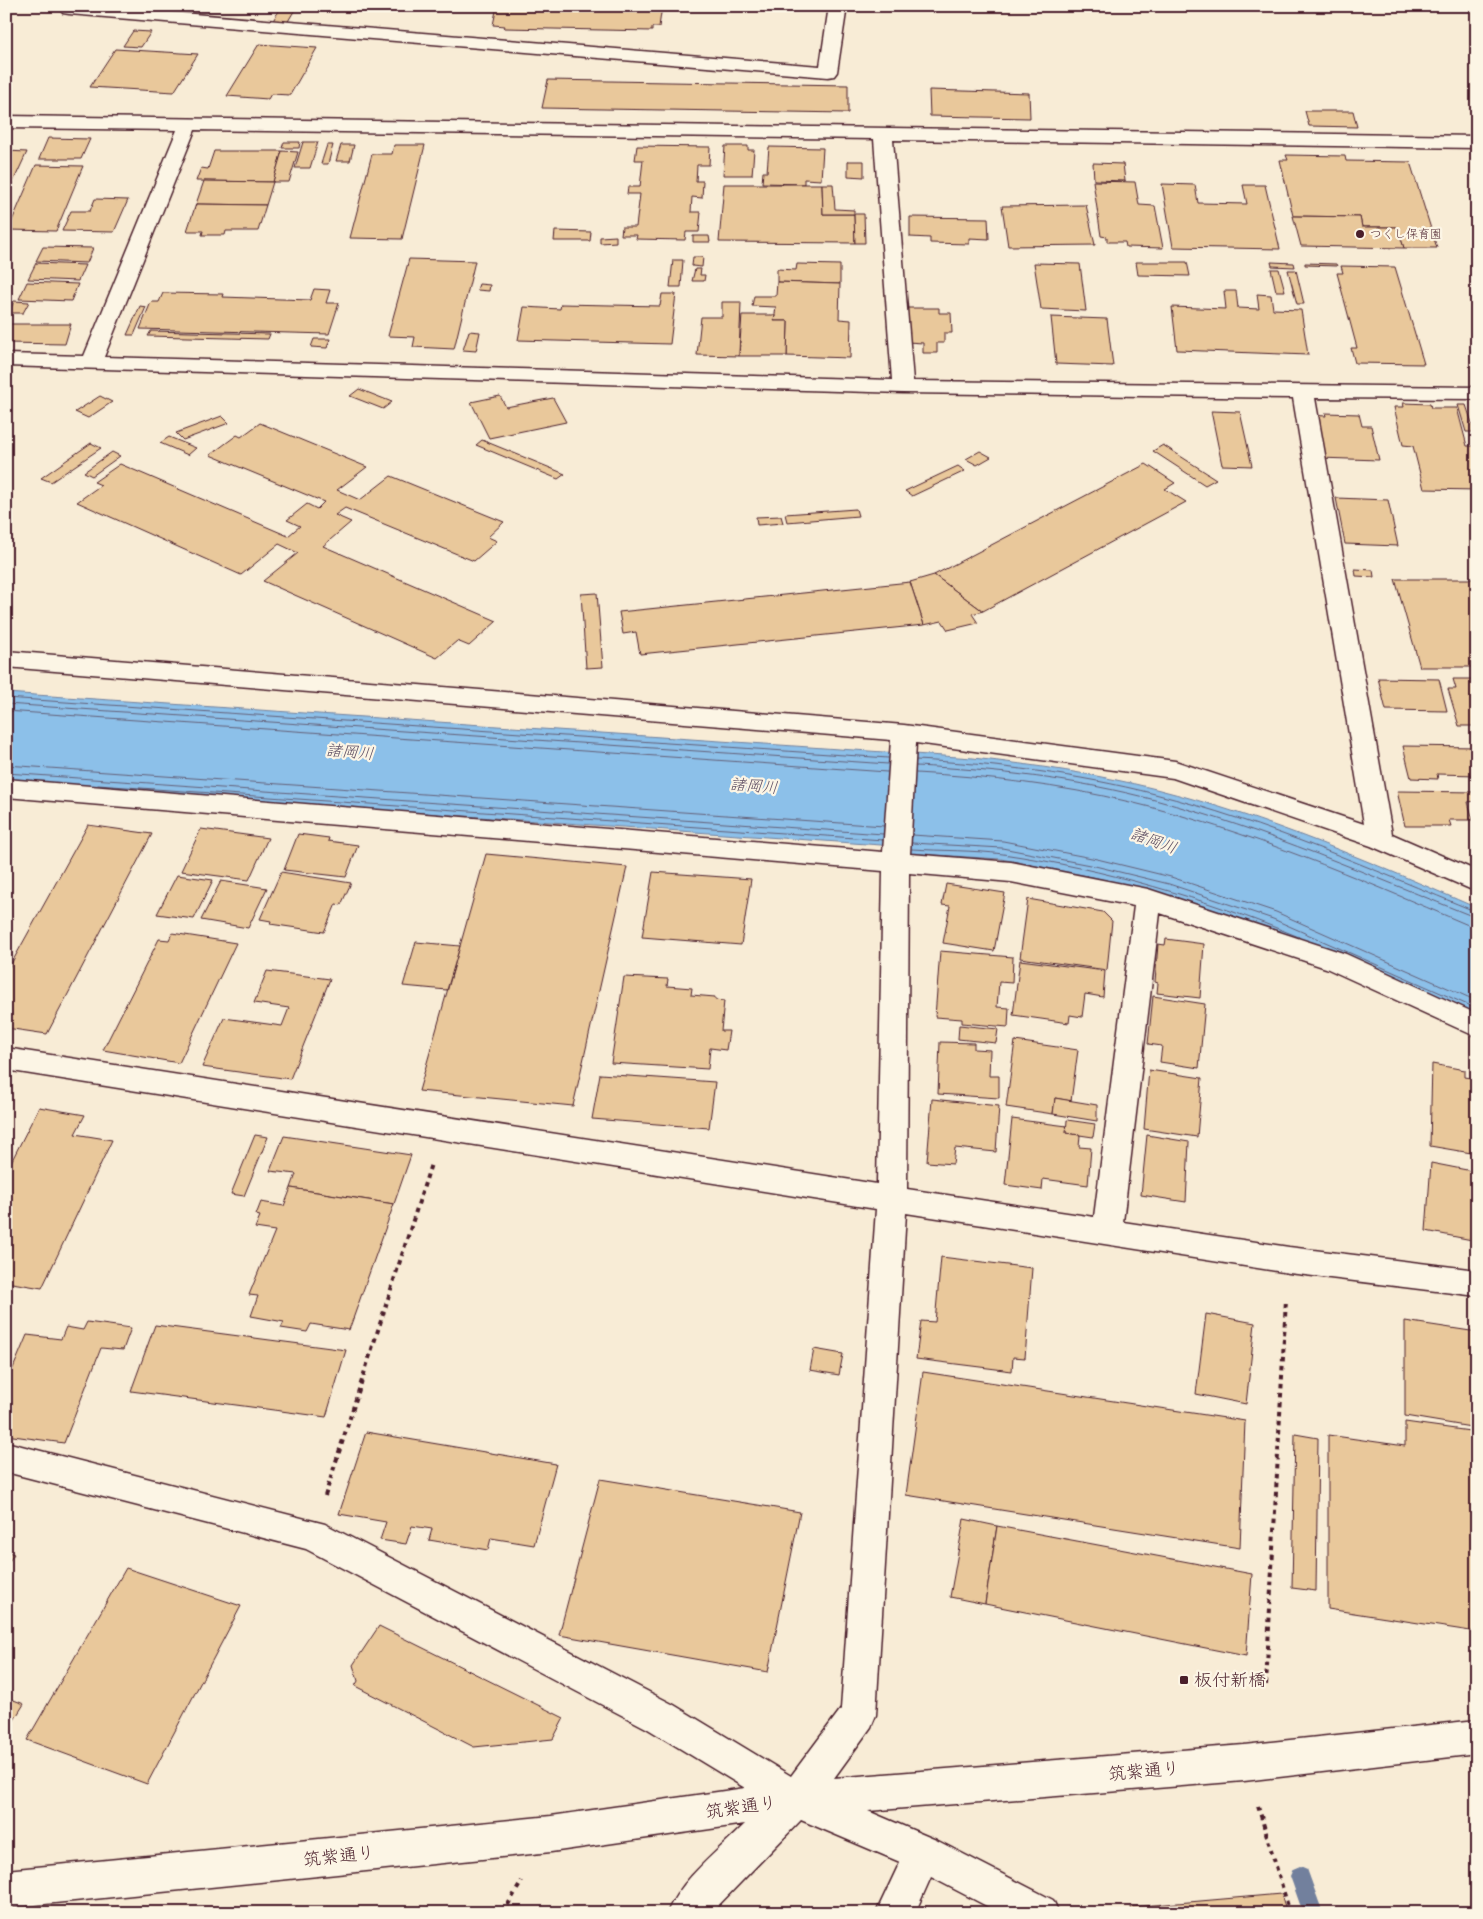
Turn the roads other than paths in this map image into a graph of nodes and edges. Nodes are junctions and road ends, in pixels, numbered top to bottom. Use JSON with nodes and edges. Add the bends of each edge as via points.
{"nodes":[{"id":1,"x":71,"y":6,"type":"edge"},
{"id":2,"x":838,"y":6,"type":"edge"},
{"id":3,"x":6,"y":122,"type":"edge"},
{"id":4,"x":189,"y":123,"type":"junction"},
{"id":5,"x":883,"y":133,"type":"junction"},
{"id":6,"x":1477,"y":142,"type":"edge"},
{"id":7,"x":6,"y":360,"type":"edge"},
{"id":8,"x":92,"y":361,"type":"junction"},
{"id":9,"x":903,"y":387,"type":"junction"},
{"id":10,"x":1303,"y":392,"type":"junction"},
{"id":11,"x":1477,"y":393,"type":"edge"},
{"id":12,"x":6,"y":659,"type":"edge"},
{"id":13,"x":904,"y":733,"type":"junction"},
{"id":14,"x":6,"y":788,"type":"edge"},
{"id":15,"x":1380,"y":839,"type":"junction"},
{"id":16,"x":896,"y":862,"type":"junction"},
{"id":17,"x":1477,"y":882,"type":"edge"},
{"id":18,"x":1148,"y":899,"type":"junction"},
{"id":19,"x":1477,"y":1026,"type":"edge"},
{"id":20,"x":6,"y":1059,"type":"edge"},
{"id":21,"x":892,"y":1199,"type":"junction"},
{"id":22,"x":1108,"y":1232,"type":"junction"},
{"id":23,"x":1477,"y":1283,"type":"edge"},
{"id":24,"x":6,"y":1457,"type":"edge"},
{"id":25,"x":1477,"y":1737,"type":"edge"},
{"id":26,"x":796,"y":1799,"type":"junction"},
{"id":27,"x":923,"y":1853,"type":"junction"},
{"id":28,"x":6,"y":1889,"type":"edge"},
{"id":29,"x":686,"y":1913,"type":"edge"},
{"id":30,"x":895,"y":1913,"type":"edge"},
{"id":31,"x":1040,"y":1913,"type":"edge"}],
"edges":[{"from":1,"to":2,"type":"street","via":[[69,9],[828,72]]},
{"from":3,"to":4,"type":"street"},
{"from":4,"to":5,"type":"street"},
{"from":4,"to":8,"type":"street"},
{"from":5,"to":6,"type":"street"},
{"from":5,"to":9,"type":"street"},
{"from":7,"to":8,"type":"street"},
{"from":8,"to":9,"type":"street"},
{"from":9,"to":10,"type":"street"},
{"from":10,"to":11,"type":"street"},
{"from":10,"to":15,"type":"street"},
{"from":12,"to":13,"type":"street"},
{"from":13,"to":15,"type":"street","via":[[1175,770]]},
{"from":13,"to":16,"type":"street"},
{"from":14,"to":16,"type":"street"},
{"from":15,"to":17,"type":"street"},
{"from":16,"to":18,"type":"street","via":[[1011,872]]},
{"from":16,"to":21,"type":"street"},
{"from":18,"to":19,"type":"street","via":[[1336,961]]},
{"from":18,"to":22,"type":"street"},
{"from":20,"to":21,"type":"street"},
{"from":21,"to":22,"type":"street"},
{"from":21,"to":26,"type":"street","via":[[858,1715]]},
{"from":22,"to":23,"type":"street","via":[[1288,1260]]},
{"from":24,"to":26,"type":"street","via":[[312,1535],[660,1717]]},
{"from":25,"to":26,"type":"street","name":"筑紫通り","via":[[1244,1763]]},
{"from":26,"to":27,"type":"street"},
{"from":26,"to":28,"type":"street","name":"筑紫通り","via":[[551,1834]]},
{"from":26,"to":29,"type":"street"},
{"from":27,"to":30,"type":"street"},
{"from":27,"to":31,"type":"street"}]}
